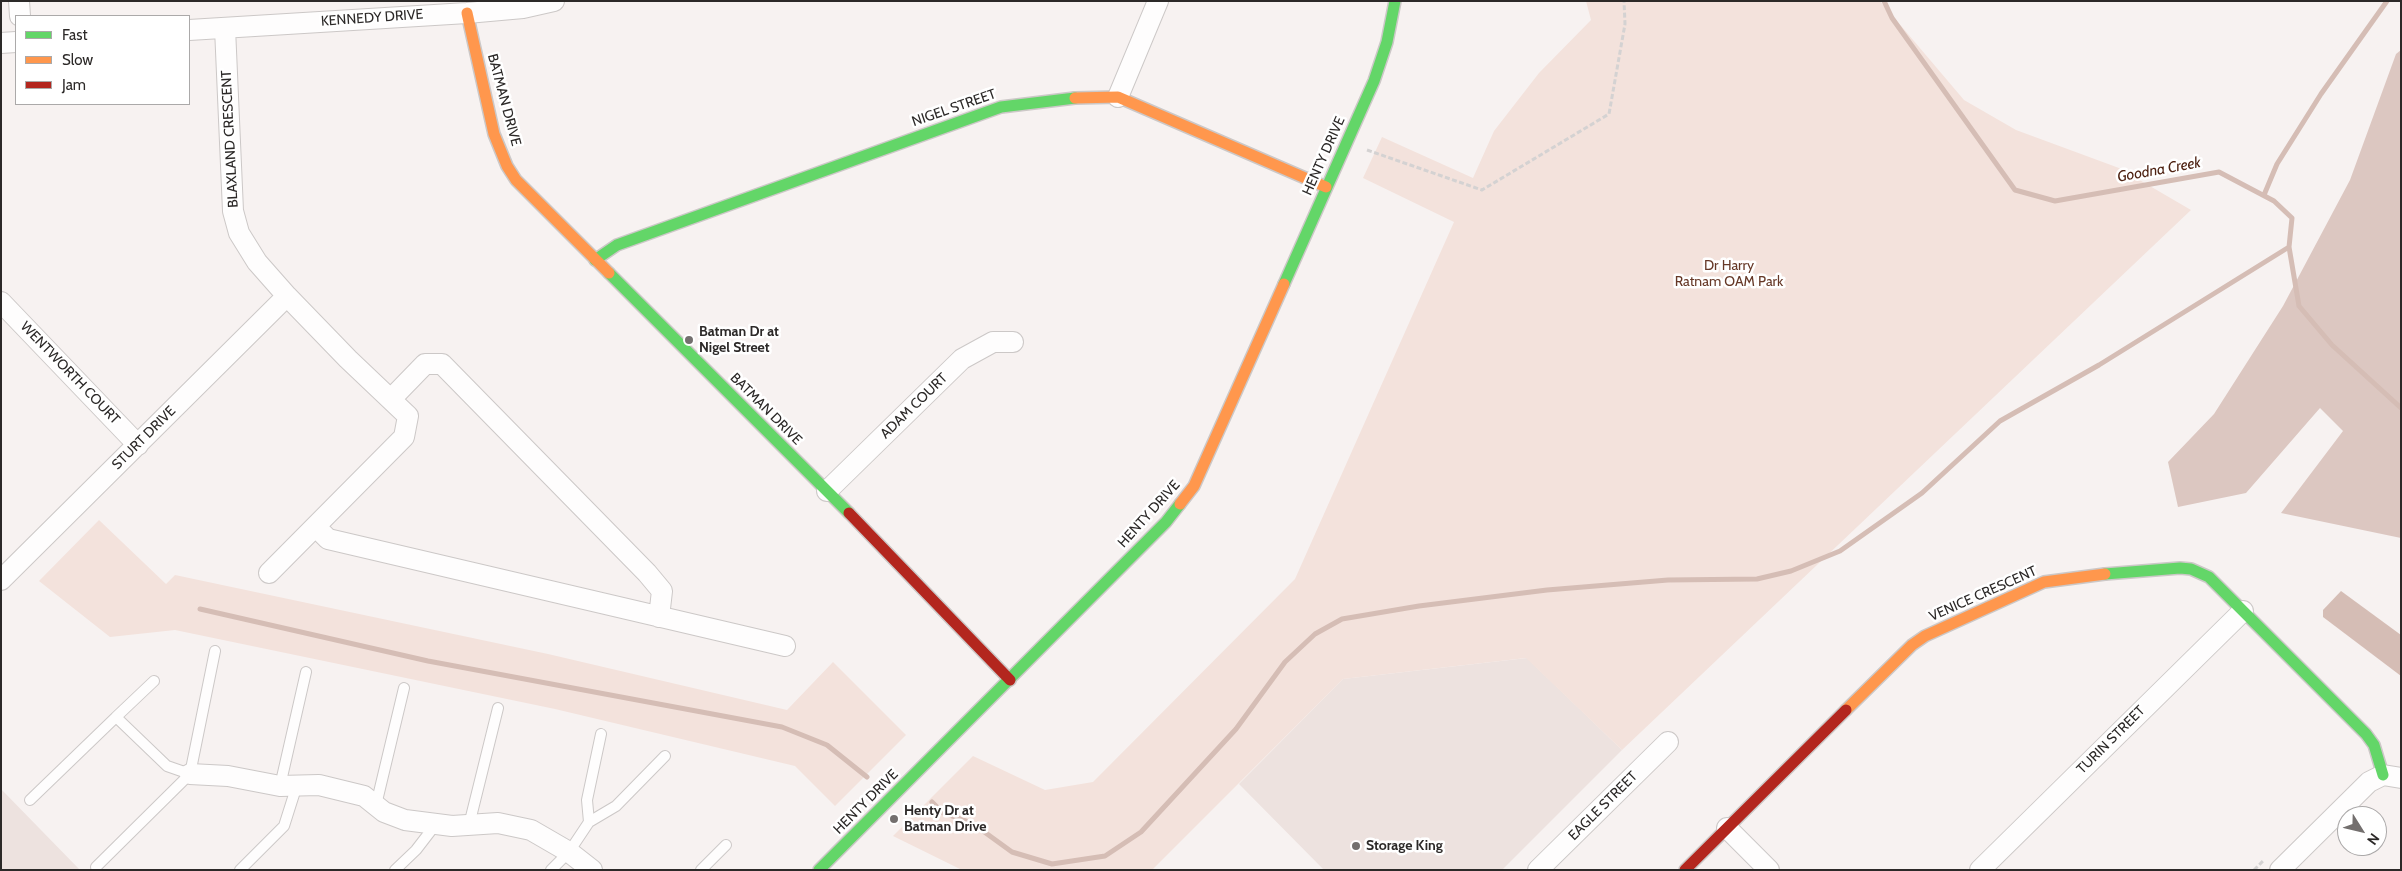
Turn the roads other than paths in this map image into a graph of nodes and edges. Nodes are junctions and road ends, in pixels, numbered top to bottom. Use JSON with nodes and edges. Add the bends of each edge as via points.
{"nodes":[{"id":1,"x":18,"y":1,"type":"edge"},
{"id":2,"x":554,"y":1,"type":"edge"},
{"id":3,"x":1158,"y":1,"type":"edge"},
{"id":4,"x":1395,"y":1,"type":"edge"},
{"id":5,"x":467,"y":13,"type":"junction"},
{"id":6,"x":20,"y":15,"type":"edge"},
{"id":7,"x":225,"y":28,"type":"junction"},
{"id":8,"x":190,"y":30,"type":"edge"},
{"id":9,"x":1,"y":42,"type":"edge"},
{"id":10,"x":15,"y":42,"type":"edge"},
{"id":11,"x":1118,"y":97,"type":"junction"},
{"id":12,"x":1326,"y":187,"type":"junction"},
{"id":13,"x":595,"y":260,"type":"junction"},
{"id":14,"x":287,"y":296,"type":"junction"},
{"id":15,"x":1,"y":302,"type":"edge"},
{"id":16,"x":1013,"y":342,"type":"dead end"},
{"id":17,"x":390,"y":399,"type":"junction"},
{"id":18,"x":138,"y":445,"type":"junction"},
{"id":19,"x":827,"y":491,"type":"junction"},
{"id":20,"x":316,"y":527,"type":"junction"},
{"id":21,"x":5,"y":569,"type":"edge"},
{"id":22,"x":270,"y":573,"type":"dead end"},
{"id":23,"x":2243,"y":611,"type":"junction"},
{"id":24,"x":659,"y":617,"type":"junction"},
{"id":25,"x":785,"y":646,"type":"dead end"},
{"id":26,"x":215,"y":651,"type":"dead end"},
{"id":27,"x":306,"y":672,"type":"dead end"},
{"id":28,"x":154,"y":680,"type":"dead end"},
{"id":29,"x":1010,"y":680,"type":"junction"},
{"id":30,"x":404,"y":688,"type":"dead end"},
{"id":31,"x":498,"y":708,"type":"dead end"},
{"id":32,"x":116,"y":717,"type":"junction"},
{"id":33,"x":602,"y":734,"type":"dead end"},
{"id":34,"x":1668,"y":742,"type":"dead end"},
{"id":35,"x":665,"y":756,"type":"dead end"},
{"id":36,"x":190,"y":774,"type":"junction"},
{"id":37,"x":2392,"y":776,"type":"edge"},
{"id":38,"x":289,"y":786,"type":"junction"},
{"id":39,"x":30,"y":800,"type":"dead end"},
{"id":40,"x":376,"y":805,"type":"junction"},
{"id":41,"x":589,"y":822,"type":"junction"},
{"id":42,"x":436,"y":824,"type":"junction"},
{"id":43,"x":469,"y":825,"type":"junction"},
{"id":44,"x":1727,"y":828,"type":"junction"},
{"id":45,"x":726,"y":845,"type":"dead end"},
{"id":46,"x":569,"y":852,"type":"junction"},
{"id":47,"x":96,"y":867,"type":"dead end"},
{"id":48,"x":240,"y":870,"type":"edge"},
{"id":49,"x":396,"y":870,"type":"edge"},
{"id":50,"x":551,"y":870,"type":"edge"},
{"id":51,"x":592,"y":870,"type":"edge"},
{"id":52,"x":701,"y":870,"type":"edge"},
{"id":53,"x":819,"y":870,"type":"edge"},
{"id":54,"x":1538,"y":870,"type":"edge"},
{"id":55,"x":1685,"y":870,"type":"edge"},
{"id":56,"x":1768,"y":870,"type":"edge"},
{"id":57,"x":1980,"y":870,"type":"edge"},
{"id":58,"x":2280,"y":870,"type":"edge"}],
"edges":[{"from":1,"to":6,"type":"street"},
{"from":2,"to":5,"type":"street","name":"KENNEDY DRIVE","via":[[523,8]]},
{"from":3,"to":11,"type":"street"},
{"from":4,"to":12,"type":"street","name":"HENTY DRIVE","via":[[1387,42],[1374,81]]},
{"from":5,"to":7,"type":"street","name":"KENNEDY DRIVE"},
{"from":5,"to":13,"type":"street","name":"BATMAN DRIVE","via":[[494,134],[507,166],[527,193]]},
{"from":7,"to":8,"type":"street","name":"KENNEDY DRIVE"},
{"from":7,"to":14,"type":"street","name":"BLAXLAND CRESCENT","via":[[233,211],[239,232],[257,262]]},
{"from":9,"to":10,"type":"street"},
{"from":11,"to":12,"type":"street","name":"NIGEL STREET"},
{"from":11,"to":13,"type":"street","name":"NIGEL STREET","via":[[1062,98],[1001,107],[617,245]]},
{"from":12,"to":29,"type":"street","name":"HENTY DRIVE","via":[[1194,486],[1166,522]]},
{"from":13,"to":19,"type":"street","name":"BATMAN DRIVE"},
{"from":14,"to":17,"type":"street","name":"BLAXLAND CRESCENT"},
{"from":14,"to":18,"type":"street","name":"STURT DRIVE"},
{"from":15,"to":18,"type":"street","name":"WENTWORTH COURT"},
{"from":16,"to":19,"type":"street","name":"ADAM COURT","via":[[993,342],[962,359]]},
{"from":17,"to":20,"type":"street","name":"BLAXLAND CRESCENT","via":[[408,416],[404,437]]},
{"from":17,"to":24,"type":"street","via":[[425,364],[442,364],[648,573],[662,591]]},
{"from":18,"to":21,"type":"street","name":"STURT DRIVE"},
{"from":19,"to":29,"type":"street","name":"BATMAN DRIVE"},
{"from":20,"to":22,"type":"street"},
{"from":20,"to":24,"type":"street","via":[[328,539]]},
{"from":23,"to":37,"type":"street","name":"VENICE CRESCENT","via":[[2366,734]]},
{"from":23,"to":44,"type":"street","name":"VENICE CRESCENT","via":[[2209,577],[2191,569],[2070,577],[2044,582],[1925,636],[1912,645]]},
{"from":23,"to":57,"type":"street","name":"TURIN STREET"},
{"from":24,"to":25,"type":"street"},
{"from":26,"to":36,"type":"lane"},
{"from":27,"to":38,"type":"lane"},
{"from":28,"to":32,"type":"lane"},
{"from":29,"to":53,"type":"street","name":"HENTY DRIVE"},
{"from":30,"to":40,"type":"lane"},
{"from":31,"to":43,"type":"lane"},
{"from":32,"to":36,"type":"lane","via":[[167,766]]},
{"from":32,"to":39,"type":"lane"},
{"from":33,"to":41,"type":"lane","via":[[588,800]]},
{"from":34,"to":54,"type":"street","name":"EAGLE STREET"},
{"from":35,"to":41,"type":"lane","via":[[616,806]]},
{"from":36,"to":38,"type":"street","via":[[228,776]]},
{"from":36,"to":47,"type":"lane"},
{"from":37,"to":58,"type":"street","via":[[2373,779]]},
{"from":38,"to":40,"type":"street","via":[[319,785],[364,796]]},
{"from":38,"to":48,"type":"lane","via":[[284,826]]},
{"from":40,"to":42,"type":"street","via":[[384,812],[405,820]]},
{"from":41,"to":46,"type":"lane"},
{"from":42,"to":43,"type":"street"},
{"from":42,"to":49,"type":"lane"},
{"from":43,"to":46,"type":"street","via":[[498,823],[531,830]]},
{"from":44,"to":55,"type":"street","name":"VENICE CRESCENT"},
{"from":44,"to":56,"type":"street"},
{"from":45,"to":52,"type":"lane"},
{"from":46,"to":50,"type":"lane"},
{"from":46,"to":51,"type":"street"}]}
